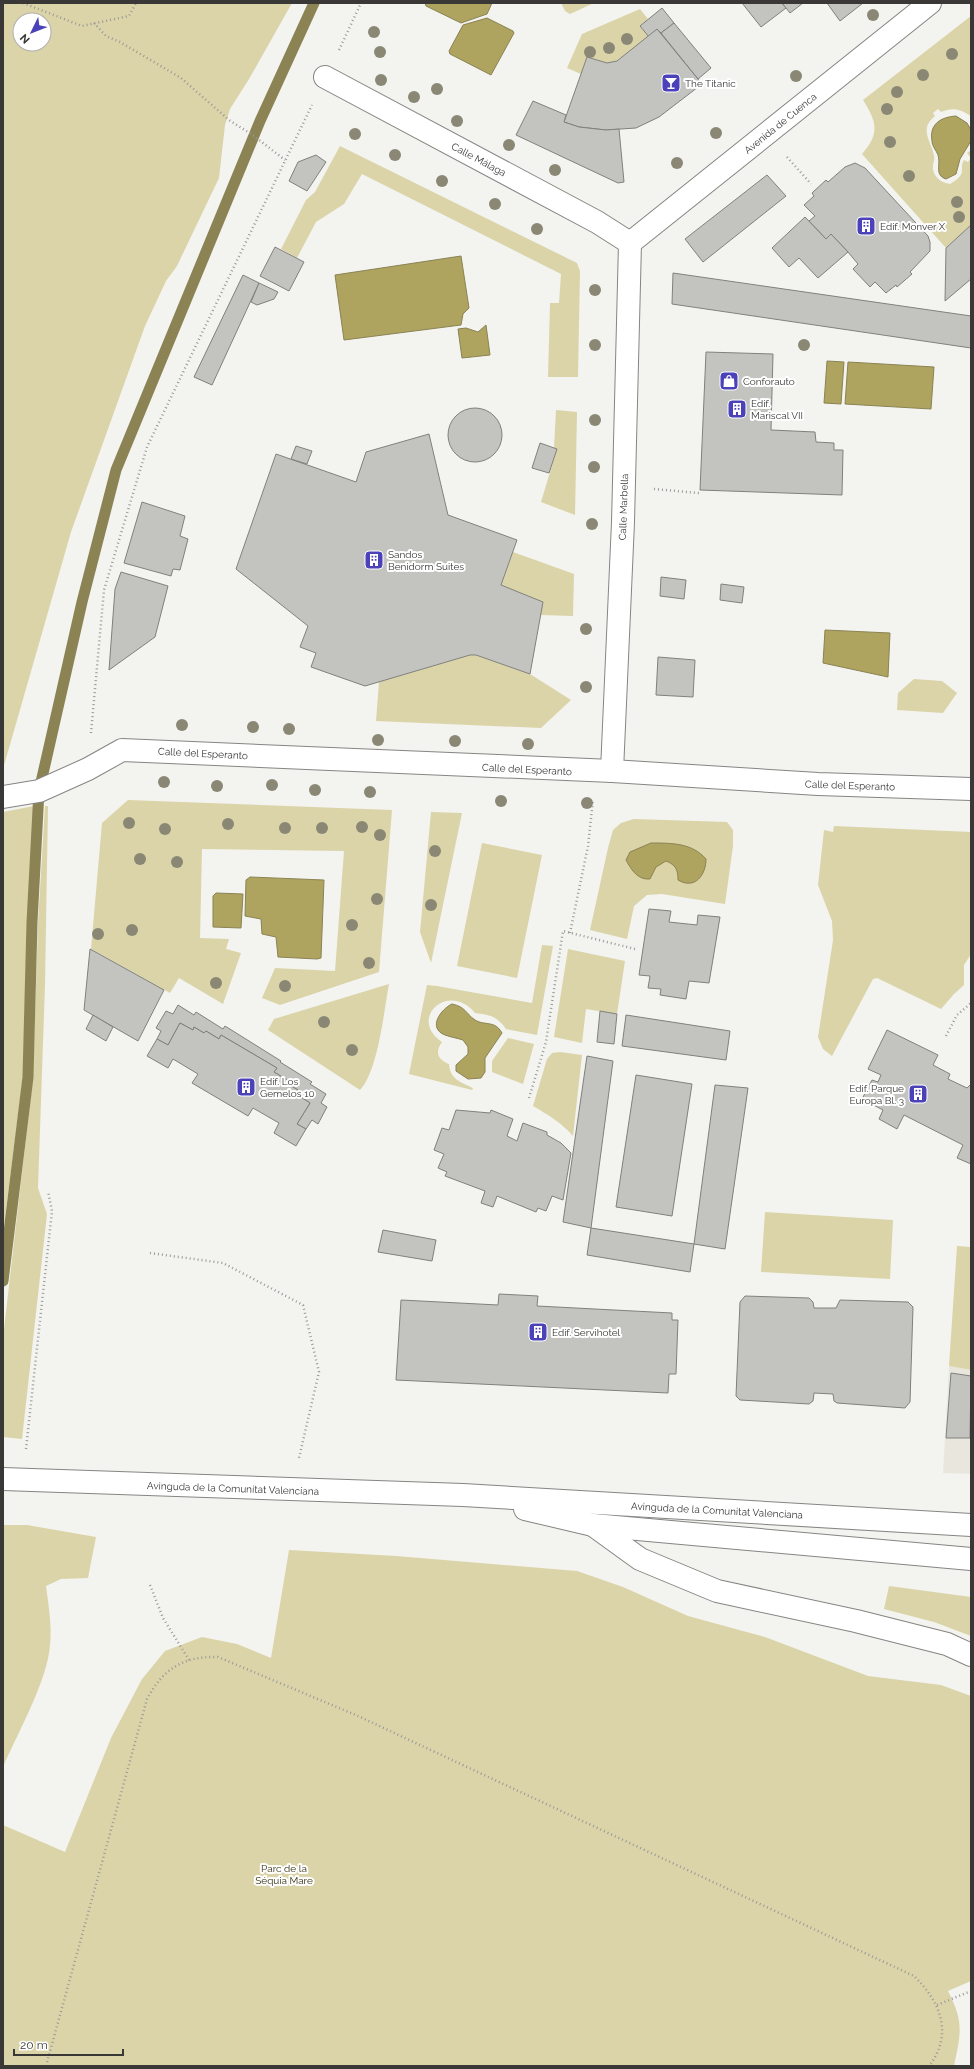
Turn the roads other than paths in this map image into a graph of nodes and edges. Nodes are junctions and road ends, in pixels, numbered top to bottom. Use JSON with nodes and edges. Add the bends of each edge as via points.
{"nodes":[{"id":1,"x":930,"y":3,"type":"edge"},
{"id":2,"x":326,"y":77,"type":"road end"},
{"id":3,"x":630,"y":243,"type":"junction"},
{"id":4,"x":604,"y":771,"type":"junction"},
{"id":5,"x":971,"y":789,"type":"edge"},
{"id":6,"x":3,"y":797,"type":"edge"},
{"id":7,"x":14,"y":1479,"type":"edge"},
{"id":8,"x":463,"y":1496,"type":"junction"},
{"id":9,"x":593,"y":1525,"type":"junction"},
{"id":10,"x":971,"y":1525,"type":"edge"},
{"id":11,"x":971,"y":1559,"type":"edge"},
{"id":12,"x":971,"y":1654,"type":"edge"}],
"edges":[{"from":1,"to":3,"type":"street","name":"Avenida de Cuenca"},
{"from":2,"to":3,"type":"street","name":"Calle Málaga","via":[[597,222]]},
{"from":3,"to":4,"type":"street","name":"Calle Marbella","via":[[624,486]]},
{"from":4,"to":5,"type":"street","name":"Calle del Esperanto","via":[[818,784]]},
{"from":4,"to":6,"type":"street","name":"Calle del Esperanto","via":[[122,750],[39,791]]},
{"from":7,"to":8,"type":"street","name":"Avinguda de la Comunitat Valenciana"},
{"from":8,"to":9,"type":"street","name":"Avinguda de la Comunitat Valenciana"},
{"from":8,"to":10,"type":"street","name":"Avinguda de la Comunitat Valenciana"},
{"from":9,"to":11,"type":"street","name":"Avinguda de la Comunitat Valenciana"},
{"from":9,"to":12,"type":"street","name":"Avinguda de la Comunitat Valenciana","via":[[640,1559],[717,1591],[856,1621],[940,1642]]}]}
